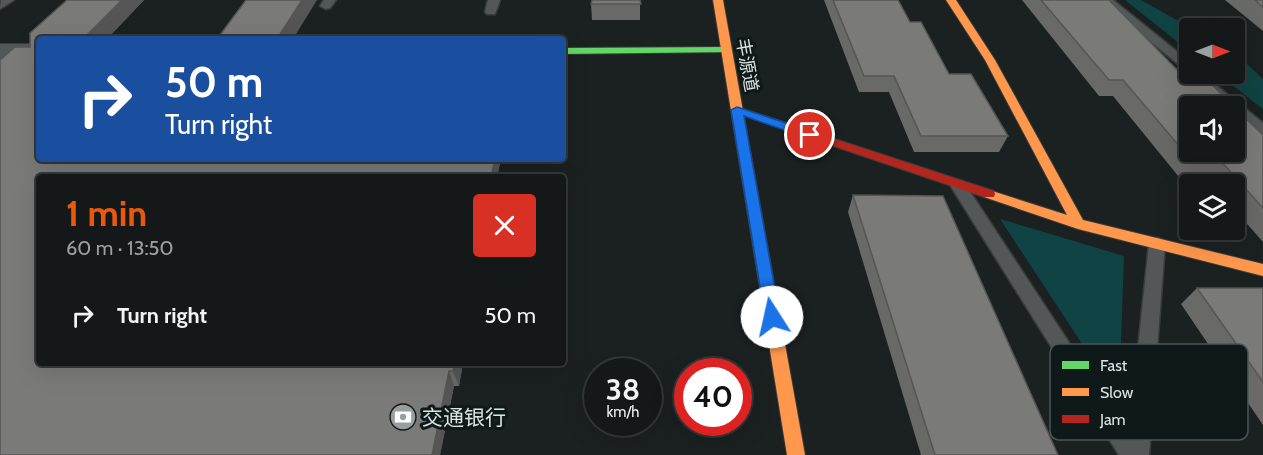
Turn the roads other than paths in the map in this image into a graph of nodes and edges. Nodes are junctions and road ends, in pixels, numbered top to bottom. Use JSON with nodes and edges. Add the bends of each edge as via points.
{"nodes":[{"id":1,"x":8,"y":0,"type":"edge"},
{"id":2,"x":494,"y":0,"type":"edge"},
{"id":3,"x":718,"y":0,"type":"edge"},
{"id":4,"x":951,"y":0,"type":"edge"},
{"id":5,"x":1106,"y":0,"type":"edge"},
{"id":6,"x":0,"y":6,"type":"edge"},
{"id":7,"x":491,"y":12,"type":"dead end"},
{"id":8,"x":726,"y":50,"type":"junction"},
{"id":9,"x":566,"y":51,"type":"edge"},
{"id":10,"x":0,"y":52,"type":"edge"},
{"id":11,"x":36,"y":52,"type":"edge"},
{"id":12,"x":1179,"y":60,"type":"edge"},
{"id":13,"x":1207,"y":84,"type":"edge"},
{"id":14,"x":1221,"y":96,"type":"edge"},
{"id":15,"x":737,"y":110,"type":"junction"},
{"id":16,"x":1245,"y":116,"type":"edge"},
{"id":17,"x":1263,"y":130,"type":"edge"},
{"id":18,"x":958,"y":185,"type":"junction"},
{"id":19,"x":1078,"y":224,"type":"junction"},
{"id":20,"x":1157,"y":244,"type":"junction"},
{"id":21,"x":1263,"y":270,"type":"edge"},
{"id":22,"x":1060,"y":344,"type":"edge"},
{"id":23,"x":1148,"y":344,"type":"edge"},
{"id":24,"x":1121,"y":440,"type":"edge"},
{"id":25,"x":1139,"y":440,"type":"edge"},
{"id":26,"x":796,"y":455,"type":"edge"},
{"id":27,"x":1131,"y":455,"type":"edge"},
{"id":28,"x":1138,"y":455,"type":"edge"}],
"edges":[{"from":1,"to":6,"type":"lane"},
{"from":2,"to":7,"type":"lane"},
{"from":3,"to":8,"type":"street","name":"丰源道"},
{"from":4,"to":19,"type":"street","via":[[990,60]]},
{"from":5,"to":12,"type":"lane"},
{"from":8,"to":9,"type":"street"},
{"from":8,"to":15,"type":"street","name":"丰源道"},
{"from":10,"to":11,"type":"street"},
{"from":13,"to":14,"type":"lane"},
{"from":15,"to":18,"type":"street"},
{"from":15,"to":26,"type":"street","name":"丰源道"},
{"from":16,"to":17,"type":"lane"},
{"from":18,"to":19,"type":"street"},
{"from":18,"to":22,"type":"lane"},
{"from":19,"to":20,"type":"street"},
{"from":20,"to":21,"type":"street"},
{"from":20,"to":23,"type":"lane"},
{"from":24,"to":27,"type":"lane"},
{"from":25,"to":28,"type":"lane"}]}
